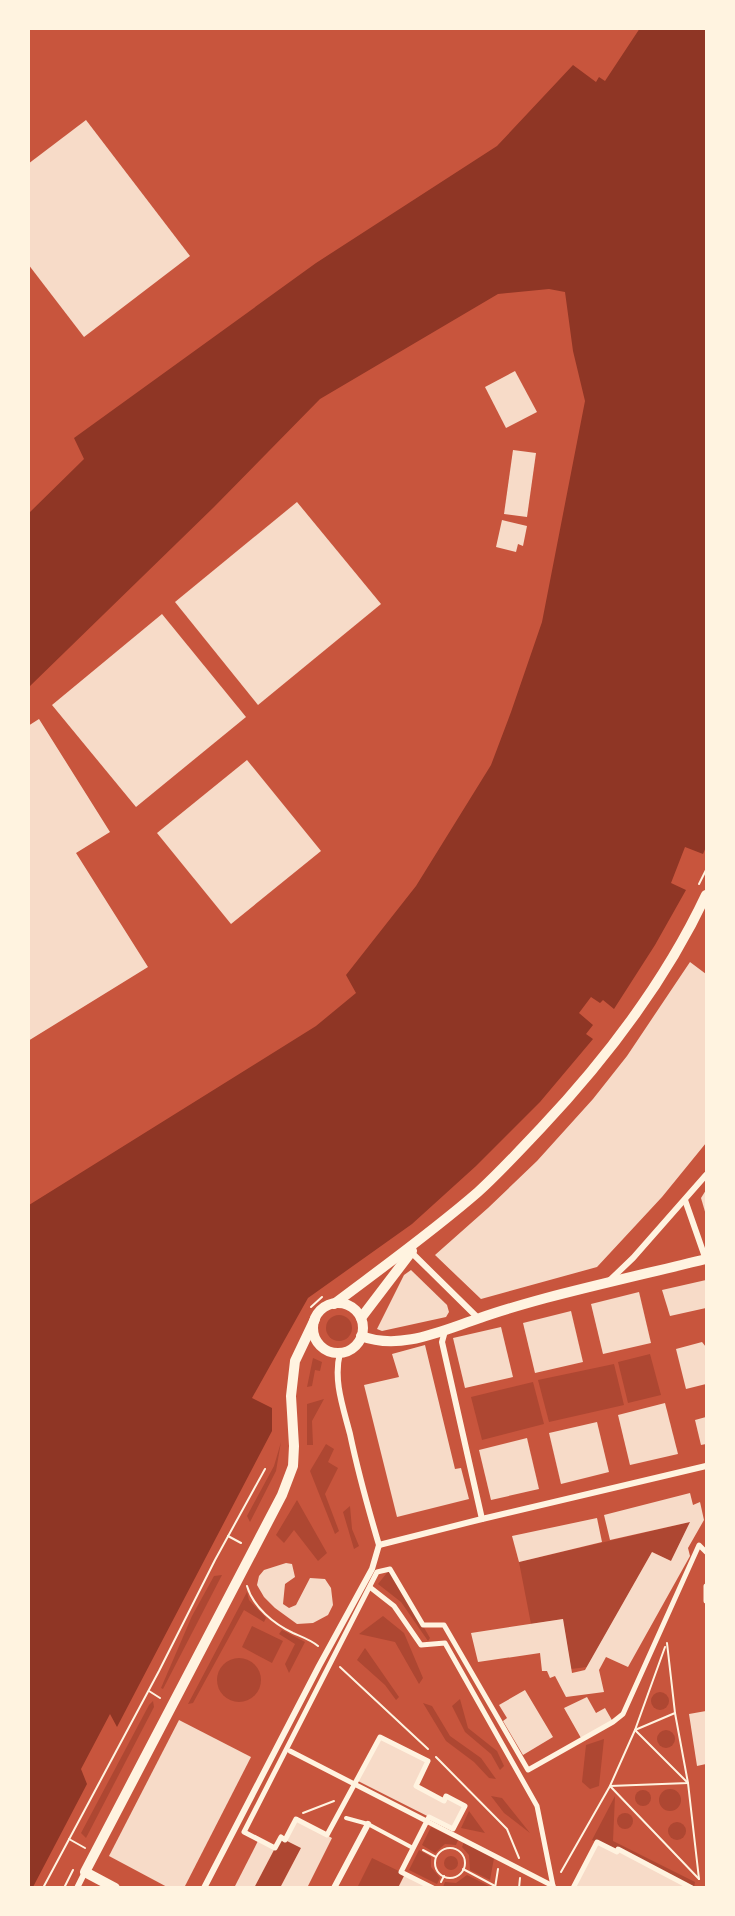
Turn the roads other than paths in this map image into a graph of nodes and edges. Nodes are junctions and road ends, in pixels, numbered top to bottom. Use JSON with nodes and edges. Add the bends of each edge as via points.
{"nodes":[{"id":1,"x":706,"y":895,"type":"edge"},
{"id":2,"x":706,"y":1175,"type":"edge"},
{"id":3,"x":685,"y":1200,"type":"junction"},
{"id":4,"x":431,"y":1232,"type":"junction"},
{"id":5,"x":411,"y":1252,"type":"junction"},
{"id":6,"x":633,"y":1257,"type":"junction"},
{"id":7,"x":706,"y":1260,"type":"edge"},
{"id":8,"x":643,"y":1275,"type":"junction"},
{"id":9,"x":606,"y":1284,"type":"junction"},
{"id":10,"x":334,"y":1304,"type":"junction"},
{"id":11,"x":361,"y":1318,"type":"junction"},
{"id":12,"x":478,"y":1318,"type":"junction"},
{"id":13,"x":315,"y":1319,"type":"junction"},
{"id":14,"x":445,"y":1331,"type":"junction"},
{"id":15,"x":362,"y":1336,"type":"junction"},
{"id":16,"x":340,"y":1353,"type":"junction"},
{"id":17,"x":706,"y":1466,"type":"edge"},
{"id":18,"x":482,"y":1519,"type":"junction"},
{"id":19,"x":378,"y":1545,"type":"junction"},
{"id":20,"x":706,"y":1552,"type":"edge"},
{"id":21,"x":706,"y":1586,"type":"edge"},
{"id":22,"x":371,"y":1588,"type":"dead end"},
{"id":23,"x":706,"y":1601,"type":"edge"},
{"id":24,"x":290,"y":1751,"type":"dead end"},
{"id":25,"x":355,"y":1785,"type":"junction"},
{"id":26,"x":346,"y":1818,"type":"dead end"},
{"id":27,"x":427,"y":1822,"type":"junction"},
{"id":28,"x":368,"y":1824,"type":"junction"},
{"id":29,"x":411,"y":1847,"type":"dead end"},
{"id":30,"x":85,"y":1872,"type":"junction"},
{"id":31,"x":553,"y":1886,"type":"edge"},
{"id":32,"x":77,"y":1887,"type":"edge"},
{"id":33,"x":115,"y":1887,"type":"edge"},
{"id":34,"x":204,"y":1887,"type":"edge"},
{"id":35,"x":334,"y":1887,"type":"edge"},
{"id":36,"x":433,"y":1887,"type":"edge"},
{"id":37,"x":573,"y":1887,"type":"edge"},
{"id":38,"x":692,"y":1887,"type":"edge"}],
"edges":[{"from":1,"to":4,"type":"main road","via":[[641,1008],[598,1064],[515,1156]]},
{"from":2,"to":3,"type":"street"},
{"from":3,"to":6,"type":"street"},
{"from":3,"to":7,"type":"street"},
{"from":4,"to":5,"type":"main road"},
{"from":4,"to":10,"type":"main road"},
{"from":5,"to":11,"type":"main road"},
{"from":5,"to":12,"type":"street"},
{"from":6,"to":8,"type":"street","via":[[634,1269]]},
{"from":6,"to":9,"type":"street"},
{"from":7,"to":8,"type":"main road"},
{"from":8,"to":9,"type":"main road"},
{"from":9,"to":12,"type":"main road"},
{"from":10,"to":11,"type":"main road","via":[[350,1306]]},
{"from":10,"to":13,"type":"main road","via":[[326,1306]]},
{"from":11,"to":15,"type":"main road"},
{"from":12,"to":14,"type":"main road"},
{"from":13,"to":16,"type":"main road","via":[[318,1343]]},
{"from":13,"to":30,"type":"main road","via":[[293,1370],[293,1466],[267,1526]]},
{"from":14,"to":15,"type":"main road","via":[[398,1341],[377,1342]]},
{"from":14,"to":18,"type":"street","via":[[442,1342]]},
{"from":15,"to":16,"type":"main road","via":[[353,1348]]},
{"from":16,"to":19,"type":"street","via":[[339,1388]]},
{"from":17,"to":18,"type":"street"},
{"from":18,"to":19,"type":"street"},
{"from":19,"to":34,"type":"street","via":[[372,1569]]},
{"from":20,"to":25,"type":"street","via":[[699,1545],[623,1714],[528,1770],[444,1625],[423,1625],[390,1569],[377,1572],[244,1832],[275,1848],[281,1837],[285,1840],[296,1819],[327,1835]]},
{"from":21,"to":23,"type":"street"},
{"from":22,"to":31,"type":"street","via":[[394,1606],[421,1645],[446,1643],[537,1806]]},
{"from":24,"to":25,"type":"street"},
{"from":25,"to":27,"type":"street"},
{"from":25,"to":27,"type":"street","via":[[380,1737],[428,1761],[416,1786],[444,1801],[446,1796],[465,1806],[453,1829],[429,1817]]},
{"from":26,"to":28,"type":"lane"},
{"from":27,"to":31,"type":"street"},
{"from":27,"to":36,"type":"street","via":[[401,1872]]},
{"from":28,"to":29,"type":"lane"},
{"from":28,"to":35,"type":"street"},
{"from":30,"to":32,"type":"street"},
{"from":30,"to":33,"type":"main road"},
{"from":37,"to":38,"type":"street","via":[[597,1842]]}]}
